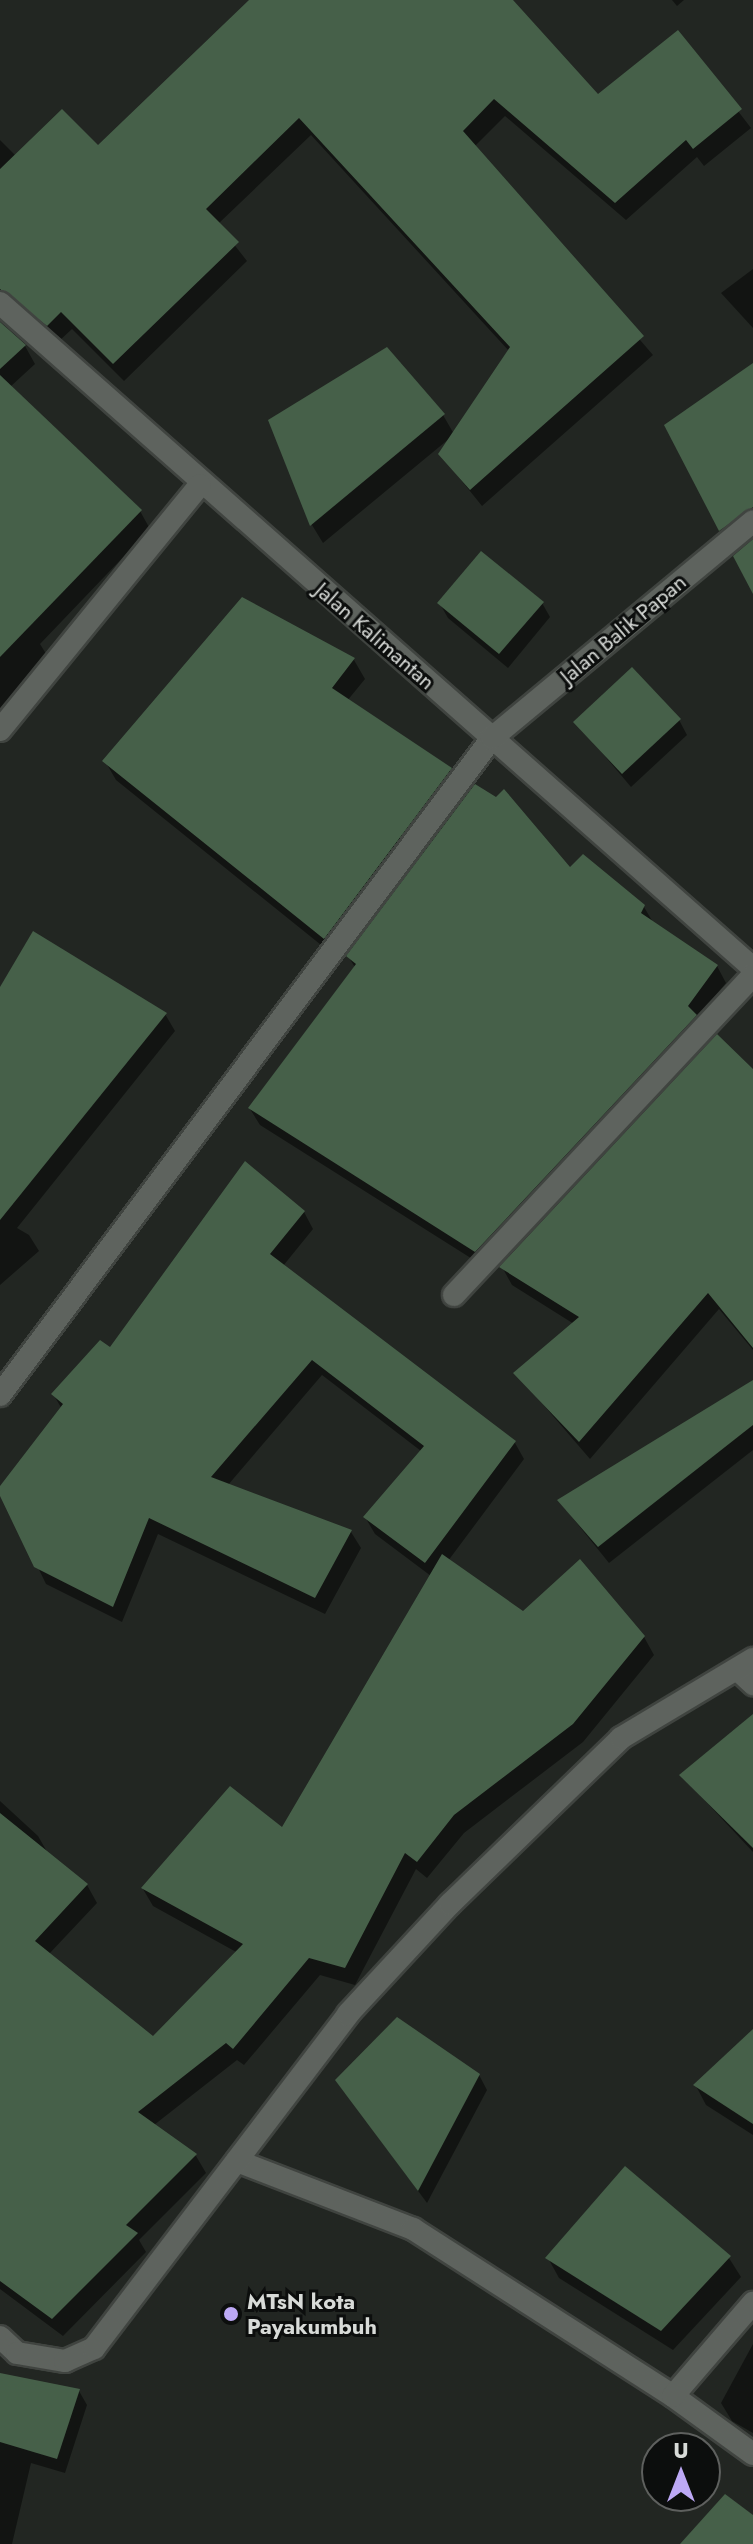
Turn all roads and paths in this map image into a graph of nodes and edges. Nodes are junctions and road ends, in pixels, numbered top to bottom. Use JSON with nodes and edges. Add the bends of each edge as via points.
{"nodes":[{"id":1,"x":0,"y":303,"type":"edge"},
{"id":2,"x":200,"y":485,"type":"junction"},
{"id":3,"x":753,"y":521,"type":"edge"},
{"id":4,"x":0,"y":730,"type":"edge"},
{"id":5,"x":492,"y":738,"type":"junction"},
{"id":6,"x":753,"y":968,"type":"edge"},
{"id":7,"x":753,"y":976,"type":"edge"},
{"id":8,"x":454,"y":1295,"type":"dead end"},
{"id":9,"x":0,"y":1395,"type":"edge"},
{"id":10,"x":748,"y":1671,"type":"edge"},
{"id":11,"x":237,"y":2161,"type":"junction"},
{"id":12,"x":753,"y":2303,"type":"edge"},
{"id":13,"x":0,"y":2337,"type":"edge"},
{"id":14,"x":673,"y":2396,"type":"junction"},
{"id":15,"x":753,"y":2454,"type":"edge"}],
"edges":[{"from":1,"to":2,"type":"street","name":"Jalan Kalimantan"},
{"from":2,"to":4,"type":"street"},
{"from":2,"to":5,"type":"street","name":"Jalan Kalimantan"},
{"from":3,"to":5,"type":"street","name":"Jalan Balik Papan"},
{"from":5,"to":6,"type":"street","name":"Jalan Kalimantan"},
{"from":5,"to":9,"type":"street","name":"Jalan Balik Papan"},
{"from":7,"to":8,"type":"street"},
{"from":10,"to":11,"type":"street","via":[[621,1738],[542,1813],[348,2014]]},
{"from":11,"to":13,"type":"street","via":[[94,2348],[65,2361],[17,2353]]},
{"from":11,"to":14,"type":"street","via":[[413,2229]]},
{"from":12,"to":14,"type":"street"},
{"from":14,"to":15,"type":"street"}]}
